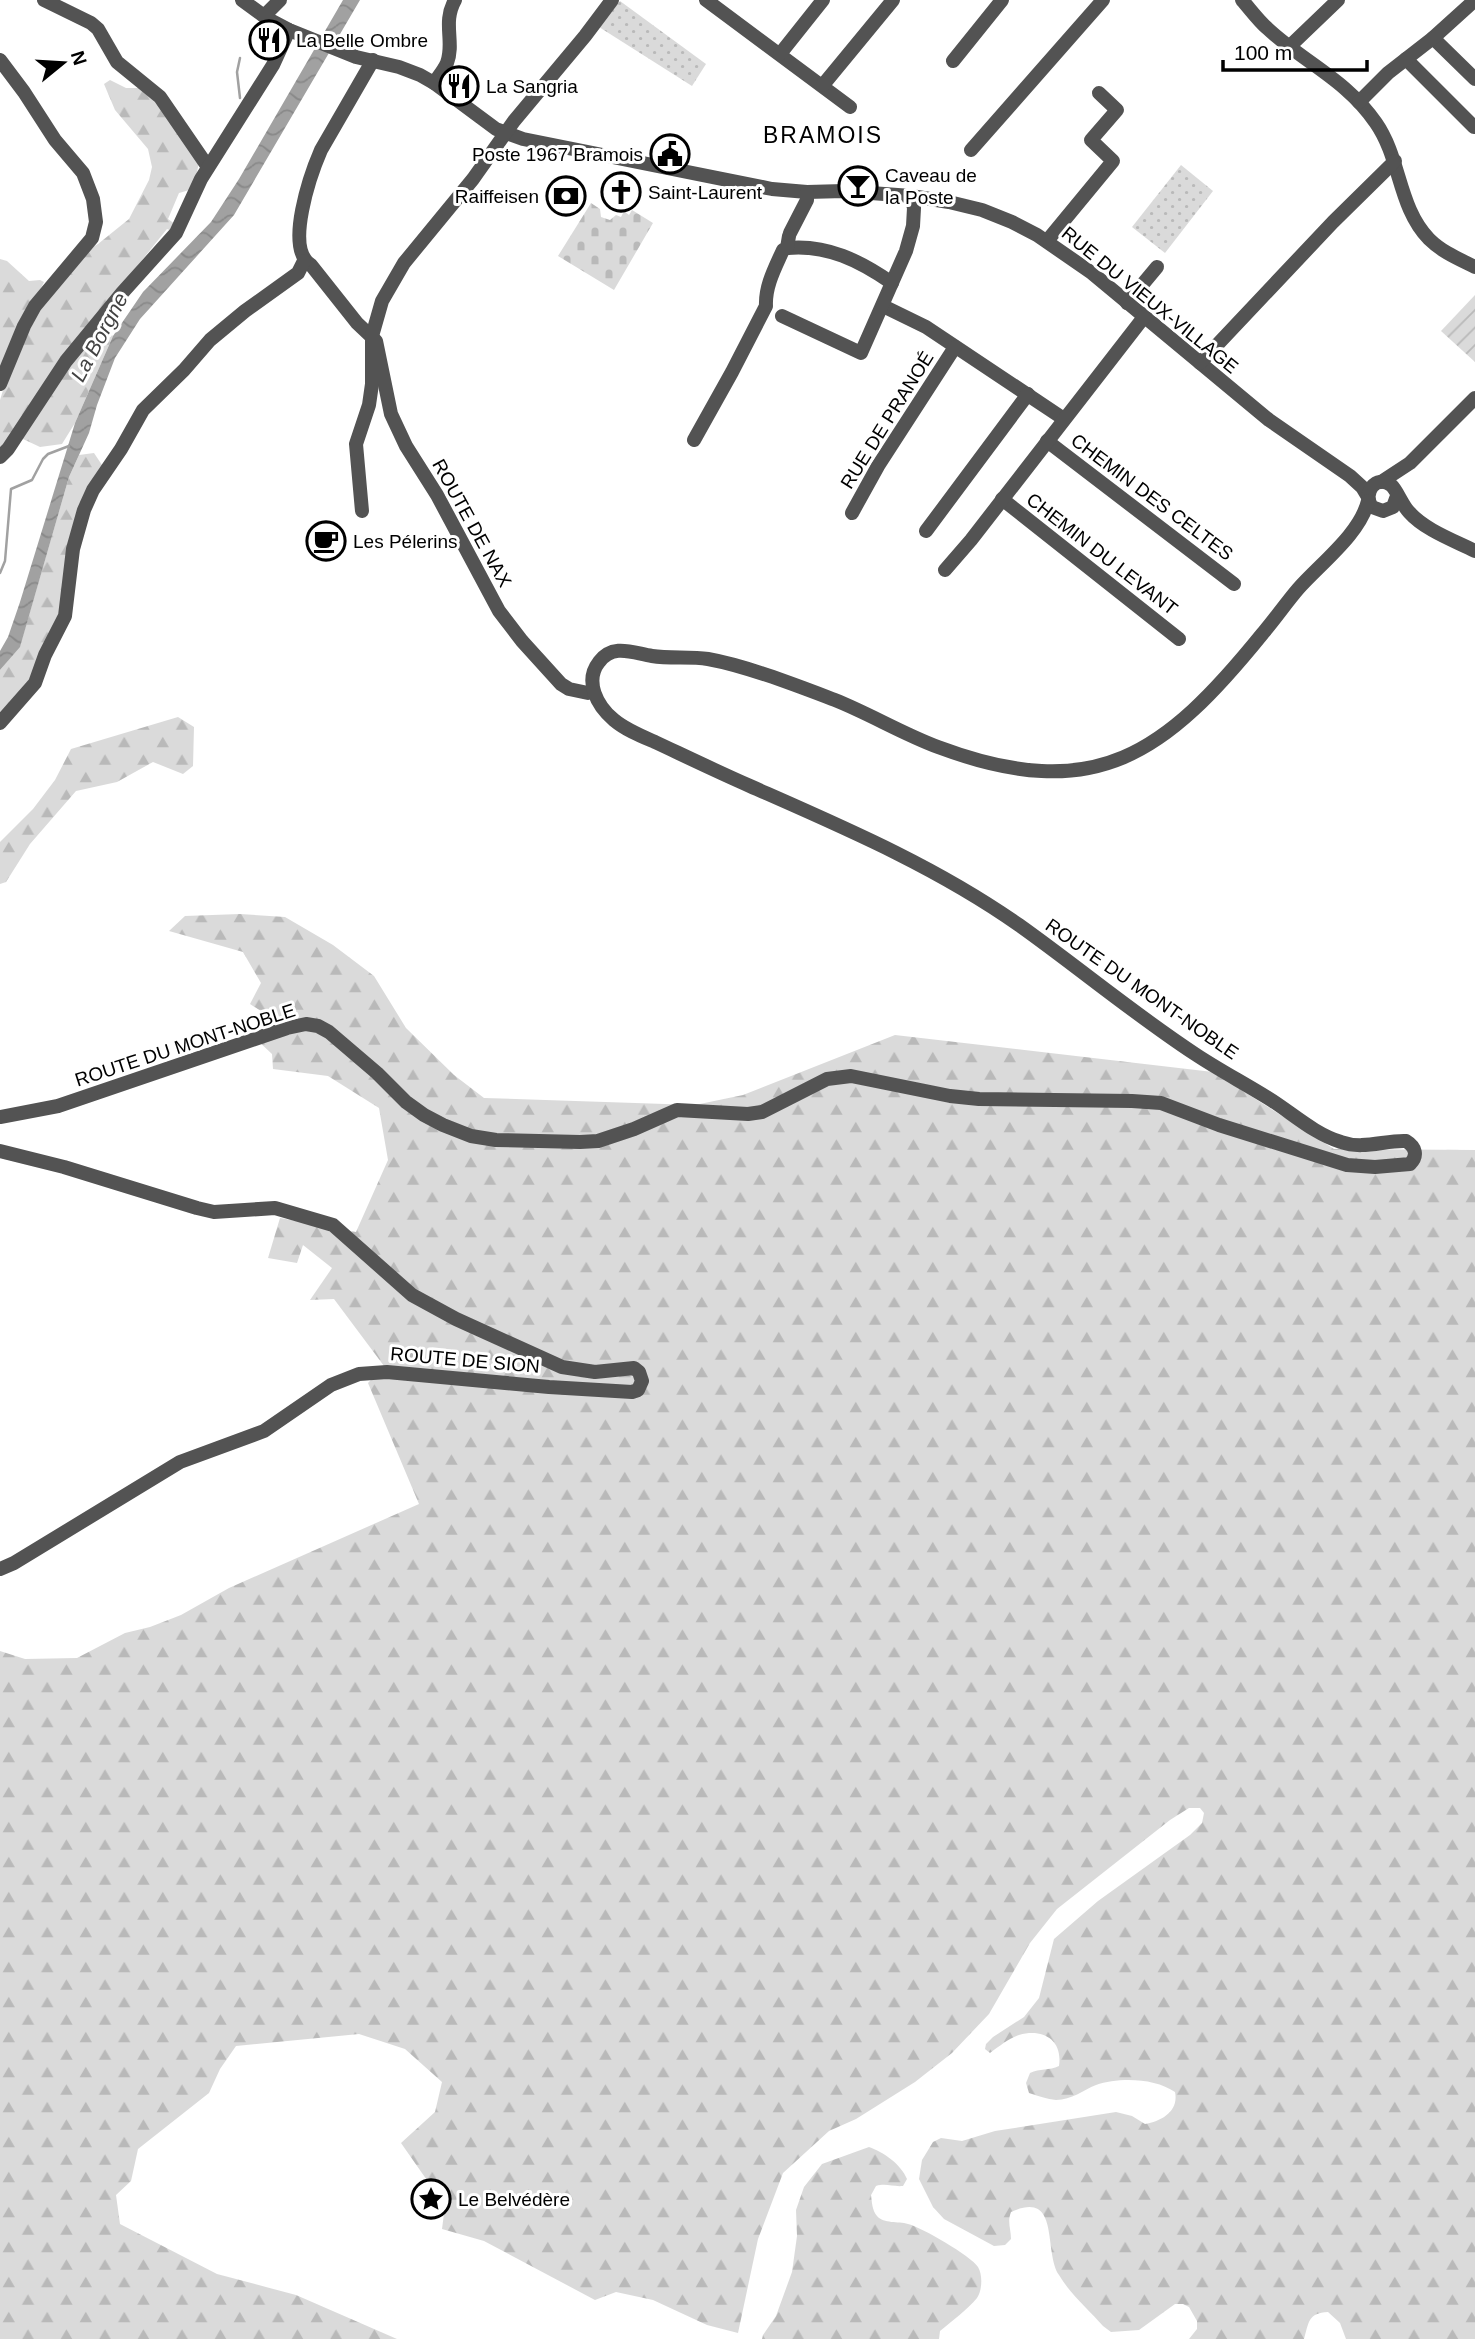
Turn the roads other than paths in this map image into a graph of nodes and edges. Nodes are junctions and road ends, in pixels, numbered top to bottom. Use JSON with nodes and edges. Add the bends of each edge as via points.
{"nodes":[{"id":1,"x":44,"y":0,"type":"edge"},
{"id":2,"x":242,"y":0,"type":"edge"},
{"id":3,"x":280,"y":0,"type":"edge"},
{"id":4,"x":455,"y":0,"type":"edge"},
{"id":5,"x":612,"y":0,"type":"edge"},
{"id":6,"x":706,"y":0,"type":"edge"},
{"id":7,"x":823,"y":0,"type":"edge"},
{"id":8,"x":893,"y":0,"type":"edge"},
{"id":9,"x":1002,"y":0,"type":"edge"},
{"id":10,"x":1103,"y":0,"type":"edge"},
{"id":11,"x":1241,"y":0,"type":"edge"},
{"id":12,"x":1338,"y":0,"type":"edge"},
{"id":13,"x":1475,"y":0,"type":"edge"},
{"id":14,"x":264,"y":16,"type":"junction"},
{"id":15,"x":289,"y":30,"type":"junction"},
{"id":16,"x":1433,"y":38,"type":"junction"},
{"id":17,"x":1290,"y":46,"type":"junction"},
{"id":18,"x":780,"y":54,"type":"junction"},
{"id":19,"x":1406,"y":59,"type":"junction"},
{"id":20,"x":0,"y":60,"type":"edge"},
{"id":21,"x":373,"y":60,"type":"junction"},
{"id":22,"x":953,"y":61,"type":"dead end"},
{"id":23,"x":1475,"y":79,"type":"edge"},
{"id":24,"x":434,"y":83,"type":"junction"},
{"id":25,"x":823,"y":85,"type":"junction"},
{"id":26,"x":1099,"y":93,"type":"dead end"},
{"id":27,"x":1359,"y":102,"type":"junction"},
{"id":28,"x":850,"y":107,"type":"dead end"},
{"id":29,"x":1474,"y":127,"type":"edge"},
{"id":30,"x":506,"y":133,"type":"junction"},
{"id":31,"x":971,"y":150,"type":"dead end"},
{"id":32,"x":1395,"y":161,"type":"junction"},
{"id":33,"x":208,"y":167,"type":"junction"},
{"id":34,"x":807,"y":192,"type":"junction"},
{"id":35,"x":911,"y":196,"type":"junction"},
{"id":36,"x":788,"y":239,"type":"junction"},
{"id":37,"x":1047,"y":242,"type":"junction"},
{"id":38,"x":304,"y":261,"type":"junction"},
{"id":39,"x":1157,"y":267,"type":"dead end"},
{"id":40,"x":1475,"y":267,"type":"edge"},
{"id":41,"x":892,"y":283,"type":"junction"},
{"id":42,"x":1127,"y":303,"type":"junction"},
{"id":43,"x":883,"y":306,"type":"junction"},
{"id":44,"x":782,"y":316,"type":"dead end"},
{"id":45,"x":1144,"y":317,"type":"junction"},
{"id":46,"x":372,"y":336,"type":"junction"},
{"id":47,"x":955,"y":347,"type":"junction"},
{"id":48,"x":1200,"y":363,"type":"junction"},
{"id":49,"x":0,"y":384,"type":"edge"},
{"id":50,"x":1028,"y":394,"type":"junction"},
{"id":51,"x":1475,"y":398,"type":"edge"},
{"id":52,"x":1064,"y":419,"type":"junction"},
{"id":53,"x":694,"y":440,"type":"dead end"},
{"id":54,"x":1047,"y":441,"type":"junction"},
{"id":55,"x":0,"y":457,"type":"edge"},
{"id":56,"x":1410,"y":463,"type":"junction"},
{"id":57,"x":1350,"y":476,"type":"junction"},
{"id":58,"x":1379,"y":483,"type":"junction"},
{"id":59,"x":1397,"y":495,"type":"junction"},
{"id":60,"x":1002,"y":499,"type":"junction"},
{"id":61,"x":1368,"y":499,"type":"junction"},
{"id":62,"x":362,"y":511,"type":"dead end"},
{"id":63,"x":1385,"y":511,"type":"junction"},
{"id":64,"x":852,"y":513,"type":"dead end"},
{"id":65,"x":1416,"y":519,"type":"junction"},
{"id":66,"x":1358,"y":525,"type":"junction"},
{"id":67,"x":926,"y":531,"type":"dead end"},
{"id":68,"x":1475,"y":551,"type":"edge"},
{"id":69,"x":945,"y":570,"type":"dead end"},
{"id":70,"x":1234,"y":584,"type":"dead end"},
{"id":71,"x":1179,"y":639,"type":"dead end"},
{"id":72,"x":588,"y":693,"type":"dead end"},
{"id":73,"x":0,"y":723,"type":"edge"},
{"id":74,"x":0,"y":1117,"type":"edge"},
{"id":75,"x":0,"y":1151,"type":"edge"},
{"id":76,"x":0,"y":1569,"type":"edge"}],
"edges":[{"from":1,"to":33,"type":"street","via":[[98,29],[117,62],[160,97]]},
{"from":2,"to":14,"type":"street","name":"RUE DU VIEUX-VILLAGE"},
{"from":3,"to":14,"type":"street"},
{"from":4,"to":24,"type":"street","via":[[447,20],[448,60]]},
{"from":5,"to":30,"type":"street"},
{"from":6,"to":18,"type":"street"},
{"from":7,"to":18,"type":"street"},
{"from":8,"to":25,"type":"street"},
{"from":9,"to":22,"type":"street"},
{"from":10,"to":31,"type":"street"},
{"from":11,"to":17,"type":"street"},
{"from":12,"to":17,"type":"street"},
{"from":13,"to":16,"type":"street"},
{"from":14,"to":15,"type":"street","name":"RUE DU VIEUX-VILLAGE"},
{"from":15,"to":21,"type":"street","name":"RUE DU VIEUX-VILLAGE"},
{"from":15,"to":33,"type":"street","via":[[273,65]]},
{"from":16,"to":19,"type":"street"},
{"from":16,"to":23,"type":"street"},
{"from":17,"to":27,"type":"street","via":[[1334,77]]},
{"from":18,"to":25,"type":"street"},
{"from":19,"to":27,"type":"street"},
{"from":19,"to":29,"type":"street"},
{"from":20,"to":49,"type":"street","via":[[83,173],[96,222],[92,238],[35,306]]},
{"from":21,"to":24,"type":"street","name":"RUE DU VIEUX-VILLAGE","via":[[399,66]]},
{"from":21,"to":38,"type":"street","via":[[310,178],[301,224]]},
{"from":24,"to":30,"type":"street","name":"RUE DU VIEUX-VILLAGE"},
{"from":25,"to":28,"type":"street"},
{"from":26,"to":37,"type":"street","via":[[1117,110],[1091,139],[1113,161]]},
{"from":27,"to":32,"type":"street","via":[[1378,125]]},
{"from":30,"to":34,"type":"street","name":"RUE DU VIEUX-VILLAGE","via":[[661,168]]},
{"from":30,"to":46,"type":"street","via":[[396,275],[382,301]]},
{"from":32,"to":40,"type":"street","via":[[1406,204],[1419,227],[1444,251]]},
{"from":32,"to":48,"type":"street"},
{"from":33,"to":55,"type":"street","via":[[176,233],[66,361]]},
{"from":34,"to":35,"type":"street","name":"RUE DU VIEUX-VILLAGE"},
{"from":34,"to":36,"type":"street"},
{"from":35,"to":37,"type":"street","name":"RUE DU VIEUX-VILLAGE","via":[[982,210]]},
{"from":35,"to":41,"type":"street","via":[[913,226]]},
{"from":36,"to":41,"type":"street","via":[[798,247],[850,257]]},
{"from":36,"to":53,"type":"street","via":[[757,326]]},
{"from":37,"to":42,"type":"street","name":"RUE DU VIEUX-VILLAGE"},
{"from":38,"to":46,"type":"street"},
{"from":38,"to":73,"type":"street","via":[[298,273],[210,340],[143,410],[84,510],[73,549],[65,617],[35,683]]},
{"from":39,"to":42,"type":"street"},
{"from":41,"to":43,"type":"street"},
{"from":42,"to":45,"type":"street","name":"RUE DU VIEUX-VILLAGE"},
{"from":43,"to":44,"type":"street","via":[[861,353]]},
{"from":43,"to":47,"type":"street","name":"RUE DE PRANOÉ"},
{"from":45,"to":48,"type":"street","name":"RUE DU VIEUX-VILLAGE"},
{"from":45,"to":52,"type":"street"},
{"from":46,"to":62,"type":"street","via":[[369,405],[356,444]]},
{"from":46,"to":72,"type":"street","name":"ROUTE DE NAX","via":[[394,421],[491,599],[552,675],[565,687]]},
{"from":47,"to":50,"type":"street","name":"RUE DE PRANOÉ"},
{"from":47,"to":64,"type":"street","name":"RUE DE PRANOÉ"},
{"from":48,"to":57,"type":"street","name":"RUE DU VIEUX-VILLAGE","via":[[1269,420]]},
{"from":50,"to":52,"type":"street","name":"RUE DE PRANOÉ"},
{"from":50,"to":67,"type":"street"},
{"from":51,"to":56,"type":"street"},
{"from":52,"to":54,"type":"street"},
{"from":54,"to":60,"type":"street"},
{"from":54,"to":70,"type":"street","name":"CHEMIN DES CELTES"},
{"from":56,"to":58,"type":"street"},
{"from":56,"to":59,"type":"street"},
{"from":57,"to":58,"type":"street","name":"RUE DU VIEUX-VILLAGE"},
{"from":57,"to":61,"type":"street","name":"RUE DU VIEUX-VILLAGE"},
{"from":58,"to":59,"type":"street","via":[[1391,485]]},
{"from":58,"to":61,"type":"street","via":[[1370,489]]},
{"from":59,"to":63,"type":"street","via":[[1395,505]]},
{"from":59,"to":65,"type":"street"},
{"from":60,"to":69,"type":"street"},
{"from":60,"to":71,"type":"street","name":"CHEMIN DU LEVANT"},
{"from":61,"to":63,"type":"street","via":[[1375,509]]},
{"from":61,"to":66,"type":"street","name":"ROUTE DU MONT-NOBLE"},
{"from":63,"to":65,"type":"street"},
{"from":63,"to":66,"type":"street","name":"ROUTE DU MONT-NOBLE"},
{"from":65,"to":68,"type":"street"},
{"from":66,"to":74,"type":"street","name":"ROUTE DU MONT-NOBLE","via":[[1224,681],[1177,726],[1142,749],[1090,768],[1038,772],[971,758],[829,698],[710,660],[618,650],[597,665],[593,687],[603,709],[621,725],[947,878],[1197,1055],[1326,1136],[1352,1145],[1406,1141],[1416,1153],[1410,1164],[1348,1166],[1161,1103],[950,1097],[851,1076],[827,1079],[762,1112],[677,1110],[598,1141],[496,1140],[471,1136],[424,1115],[329,1032],[306,1024],[58,1106]]},
{"from":75,"to":76,"type":"street","name":"ROUTE DE SION","via":[[214,1212],[275,1208],[333,1225],[412,1295],[456,1320],[562,1367],[595,1372],[634,1368],[642,1381],[632,1392],[387,1372],[359,1374],[331,1385],[264,1431],[180,1462]]}]}
